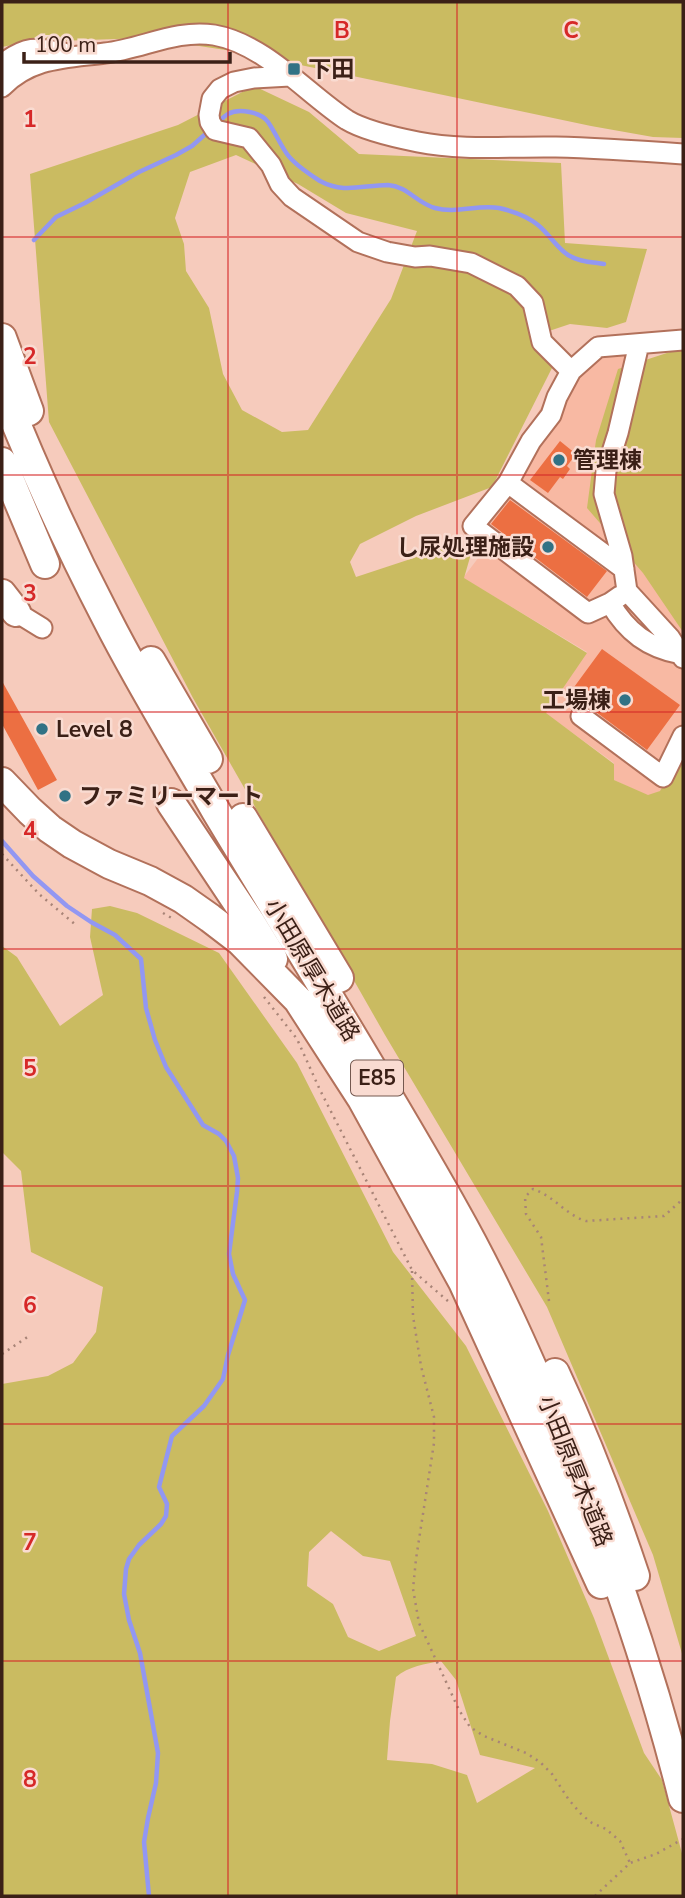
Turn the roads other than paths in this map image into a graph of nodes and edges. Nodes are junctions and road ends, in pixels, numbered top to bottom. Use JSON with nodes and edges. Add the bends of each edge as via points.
{"nodes":[{"id":1,"x":79,"y":55,"type":"junction"},
{"id":2,"x":2,"y":64,"type":"edge"},
{"id":3,"x":290,"y":76,"type":"junction"},
{"id":4,"x":2,"y":87,"type":"edge"},
{"id":5,"x":683,"y":154,"type":"edge"},
{"id":6,"x":2,"y":338,"type":"edge"},
{"id":7,"x":683,"y":340,"type":"edge"},
{"id":8,"x":634,"y":344,"type":"junction"},
{"id":9,"x":569,"y":369,"type":"junction"},
{"id":10,"x":2,"y":389,"type":"edge"},
{"id":11,"x":2,"y":462,"type":"edge"},
{"id":12,"x":508,"y":483,"type":"junction"},
{"id":13,"x":45,"y":564,"type":"dead end"},
{"id":14,"x":624,"y":569,"type":"junction"},
{"id":15,"x":627,"y":591,"type":"junction"},
{"id":16,"x":9,"y":603,"type":"edge"},
{"id":17,"x":610,"y":603,"type":"junction"},
{"id":18,"x":42,"y":628,"type":"dead end"},
{"id":19,"x":682,"y":656,"type":"edge"},
{"id":20,"x":581,"y":716,"type":"dead end"},
{"id":21,"x":683,"y":736,"type":"edge"},
{"id":22,"x":2,"y":782,"type":"edge"},
{"id":23,"x":171,"y":803,"type":"dead end"},
{"id":24,"x":298,"y":1000,"type":"junction"},
{"id":25,"x":675,"y":1730,"type":"edge"},
{"id":26,"x":683,"y":1798,"type":"edge"}],
"edges":[{"from":1,"to":2,"type":"street","via":[[27,49]]},
{"from":1,"to":3,"type":"street","via":[[187,34],[215,36],[251,49]]},
{"from":1,"to":4,"type":"street","via":[[38,63]]},
{"from":3,"to":5,"type":"street","via":[[349,122],[416,142]]},
{"from":3,"to":9,"type":"street","via":[[244,80],[220,89],[209,115],[215,130],[249,138],[292,197],[358,242],[387,252],[471,263],[517,285],[533,303],[542,342]]},
{"from":6,"to":25,"type":"highway","name":"小田原厚木道路","number":"E85","via":[[82,534],[125,617],[423,1118],[522,1302],[621,1533],[670,1682]]},
{"from":7,"to":8,"type":"street"},
{"from":8,"to":9,"type":"street","via":[[598,347]]},
{"from":8,"to":14,"type":"street","via":[[604,494]]},
{"from":9,"to":12,"type":"street","via":[[551,415]]},
{"from":10,"to":25,"type":"highway","name":"小田原厚木道路","number":"E85","via":[[67,541],[114,634],[457,1214],[523,1343]]},
{"from":11,"to":13,"type":"highway"},
{"from":12,"to":14,"type":"street"},
{"from":12,"to":17,"type":"street","via":[[473,526],[589,613]]},
{"from":14,"to":15,"type":"street"},
{"from":15,"to":17,"type":"street"},
{"from":15,"to":19,"type":"street"},
{"from":16,"to":18,"type":"street"},
{"from":17,"to":19,"type":"street","via":[[620,620],[643,640]]},
{"from":20,"to":21,"type":"street","via":[[663,777]]},
{"from":22,"to":24,"type":"highway","via":[[72,844],[150,881],[211,918]]},
{"from":23,"to":24,"type":"highway"},
{"from":24,"to":25,"type":"highway","via":[[362,1098],[463,1282]]},
{"from":25,"to":26,"type":"highway","name":"小田原厚木道路","number":"E85"}]}
